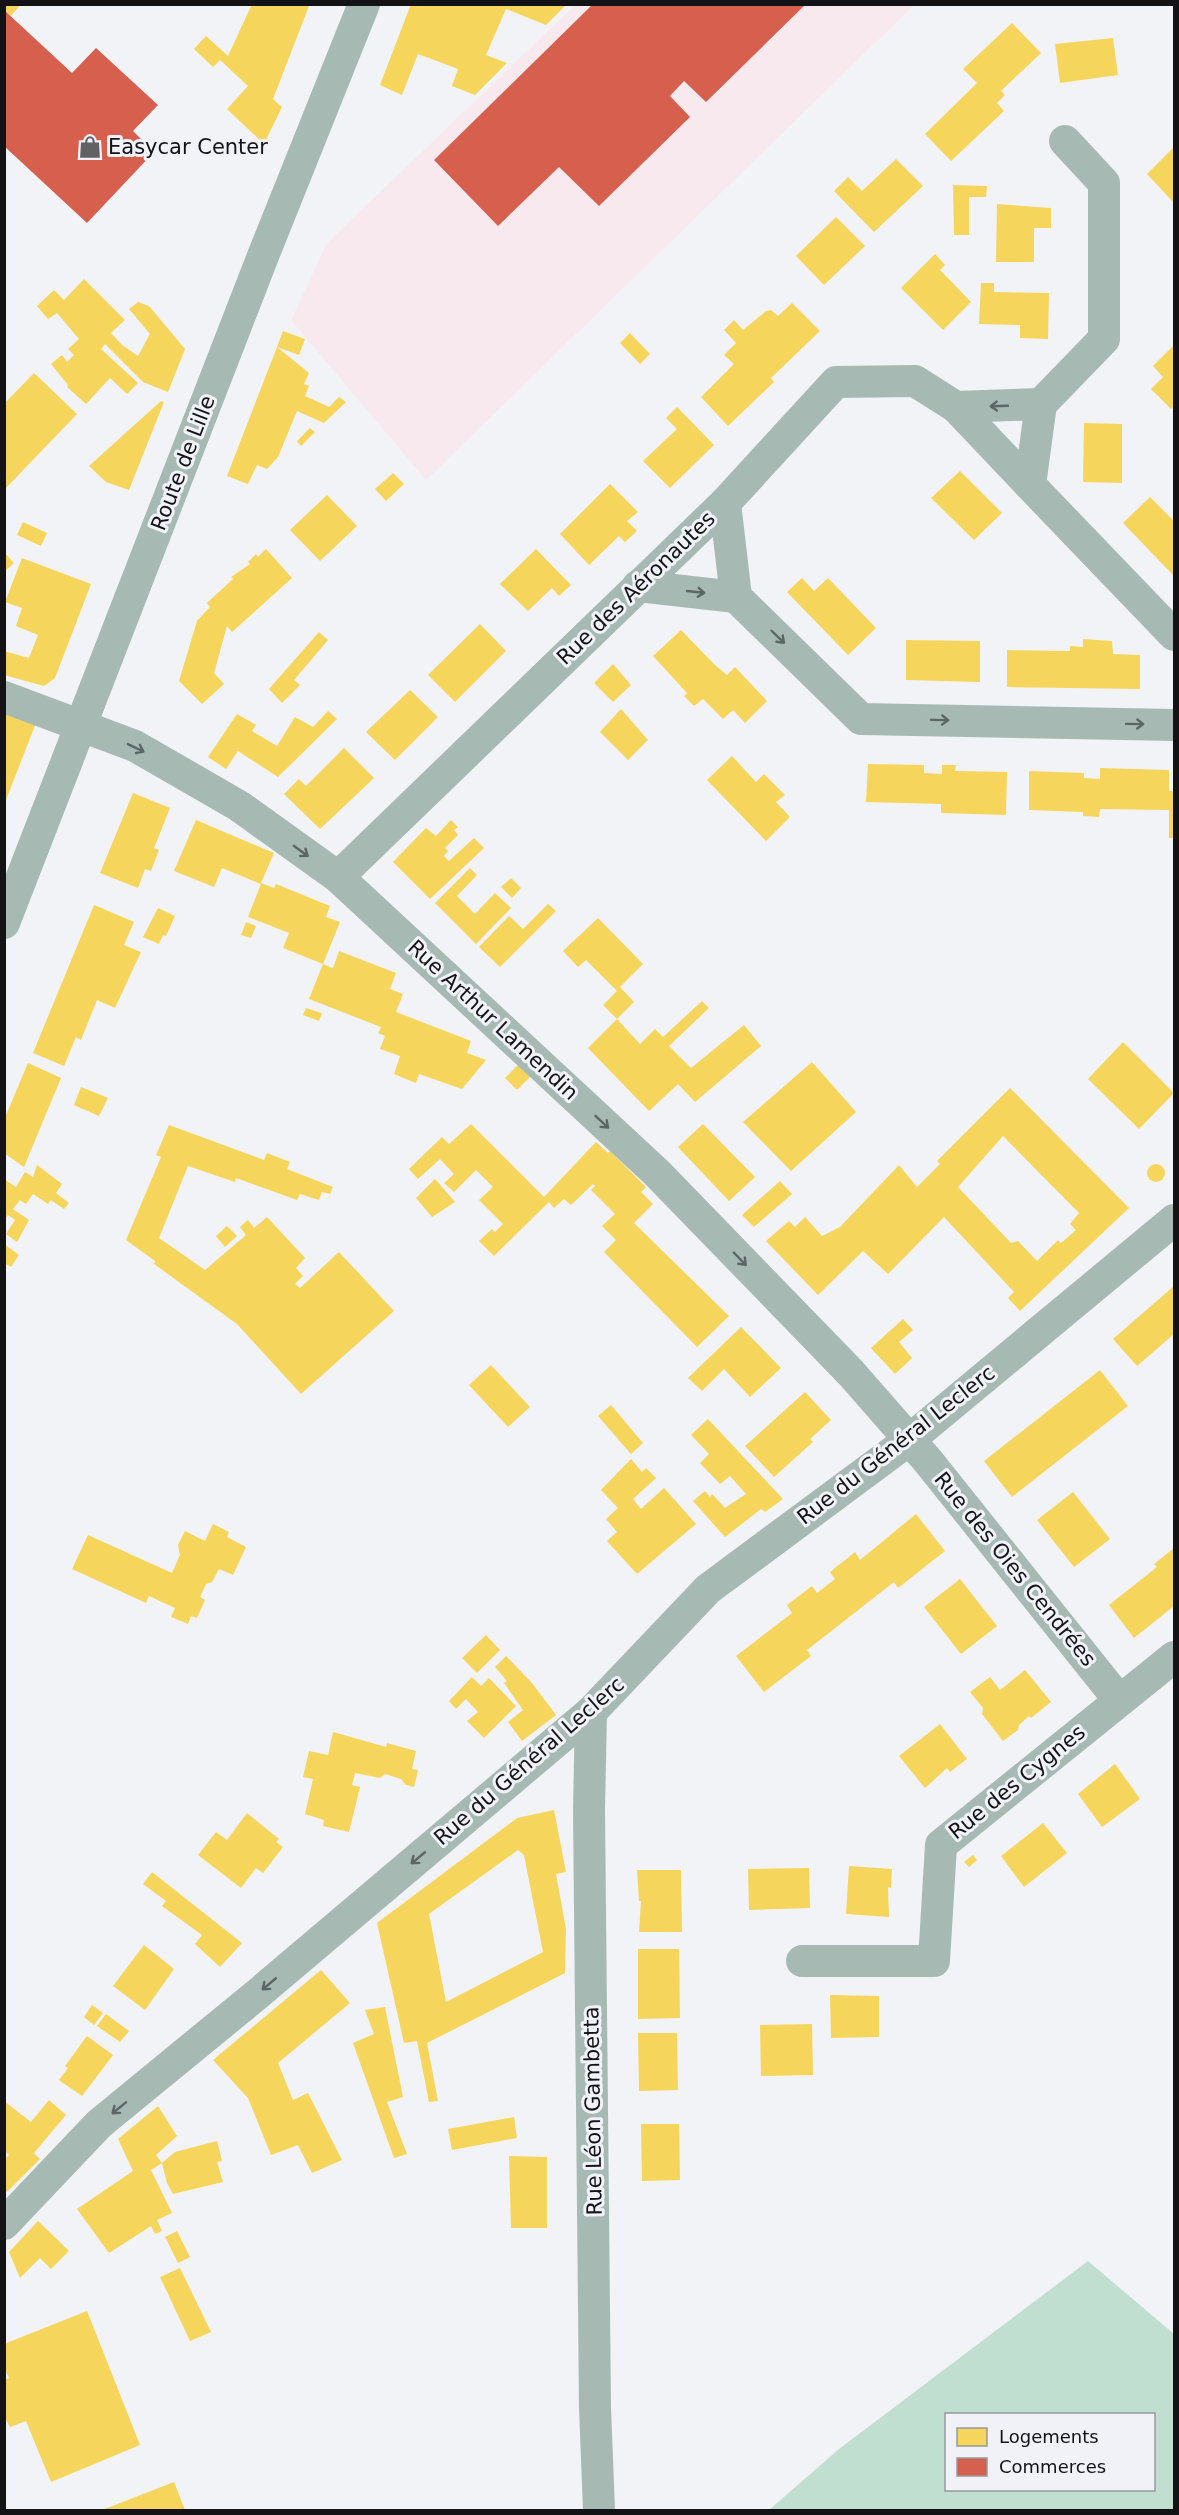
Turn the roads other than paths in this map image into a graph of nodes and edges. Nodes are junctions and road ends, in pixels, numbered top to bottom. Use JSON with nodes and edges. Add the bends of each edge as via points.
{"nodes":[{"id":1,"x":364,"y":4,"type":"edge"},
{"id":2,"x":1065,"y":141,"type":"dead end"},
{"id":3,"x":1041,"y":404,"type":"junction"},
{"id":4,"x":956,"y":407,"type":"junction"},
{"id":5,"x":1030,"y":485,"type":"junction"},
{"id":6,"x":725,"y":503,"type":"junction"},
{"id":7,"x":638,"y":586,"type":"junction"},
{"id":8,"x":736,"y":597,"type":"junction"},
{"id":9,"x":1174,"y":635,"type":"edge"},
{"id":10,"x":4,"y":698,"type":"edge"},
{"id":11,"x":1174,"y":725,"type":"edge"},
{"id":12,"x":82,"y":726,"type":"junction"},
{"id":13,"x":338,"y":877,"type":"junction"},
{"id":14,"x":4,"y":923,"type":"edge"},
{"id":15,"x":1174,"y":1220,"type":"edge"},
{"id":16,"x":909,"y":1440,"type":"junction"},
{"id":17,"x":1174,"y":1657,"type":"edge"},
{"id":18,"x":1119,"y":1700,"type":"junction"},
{"id":19,"x":591,"y":1712,"type":"junction"},
{"id":20,"x":802,"y":1961,"type":"dead end"},
{"id":21,"x":4,"y":2224,"type":"edge"},
{"id":22,"x":599,"y":2511,"type":"edge"}],
"edges":[{"from":1,"to":12,"type":"street","name":"Route de Lille"},
{"from":2,"to":3,"type":"street","via":[[1104,183],[1104,339]]},
{"from":3,"to":4,"type":"street","one_way":true},
{"from":3,"to":5,"type":"street"},
{"from":4,"to":5,"type":"street","name":"Rue des Aéronautes"},
{"from":4,"to":6,"type":"street","name":"Rue des Aéronautes","via":[[915,381],[836,382]]},
{"from":5,"to":9,"type":"street","name":"Rue des Aéronautes"},
{"from":6,"to":7,"type":"street","name":"Rue des Aéronautes"},
{"from":6,"to":8,"type":"street"},
{"from":7,"to":8,"type":"street","one_way":true},
{"from":7,"to":13,"type":"street","name":"Rue des Aéronautes"},
{"from":8,"to":11,"type":"street","one_way":true,"via":[[861,719]]},
{"from":10,"to":12,"type":"street","name":"Rue Arthur Lamendin"},
{"from":12,"to":13,"type":"street","name":"Rue Arthur Lamendin","one_way":true,"via":[[135,746],[239,806]]},
{"from":12,"to":14,"type":"street","name":"Route de Lille"},
{"from":13,"to":16,"type":"street","name":"Rue Arthur Lamendin","one_way":true,"via":[[657,1173],[851,1373]]},
{"from":15,"to":16,"type":"street","name":"Rue du Général Leclerc"},
{"from":16,"to":18,"type":"street","name":"Rue des Oies Cendrées"},
{"from":16,"to":19,"type":"street","name":"Rue du Général Leclerc","via":[[708,1589]]},
{"from":17,"to":18,"type":"street"},
{"from":18,"to":20,"type":"street","name":"Rue des Cygnes","via":[[941,1845],[934,1961]]},
{"from":19,"to":21,"type":"street","name":"Rue du Général Leclerc","one_way":true,"via":[[99,2124]]},
{"from":19,"to":22,"type":"street","name":"Rue Léon Gambetta"}]}
